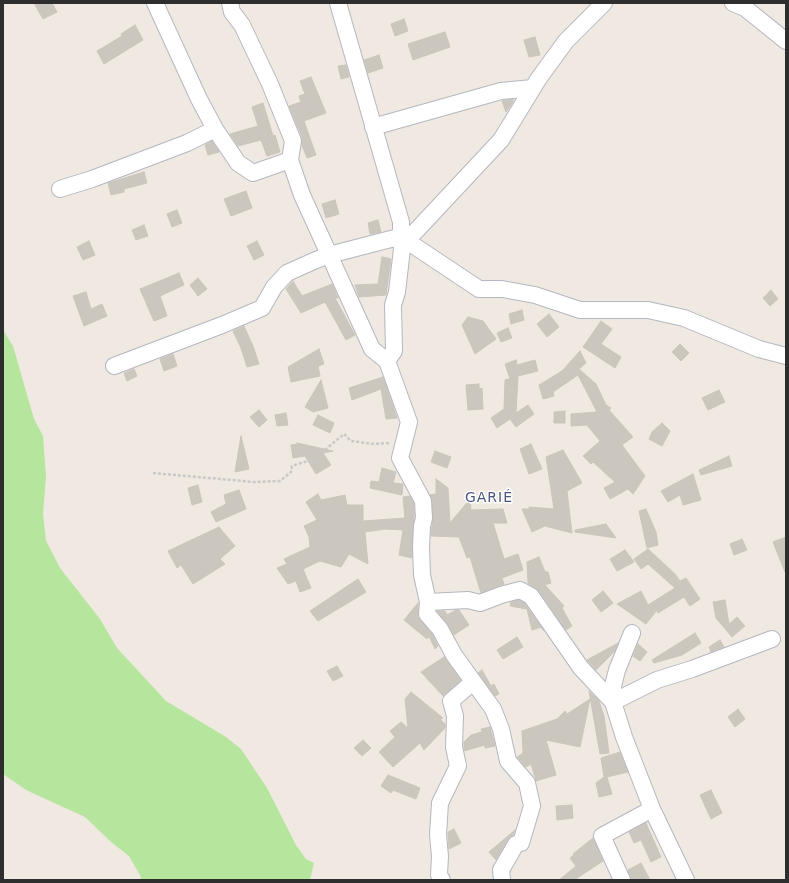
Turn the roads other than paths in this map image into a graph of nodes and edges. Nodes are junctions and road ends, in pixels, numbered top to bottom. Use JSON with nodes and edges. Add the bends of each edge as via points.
{"nodes":[{"id":1,"x":155,"y":3,"type":"edge"},
{"id":2,"x":230,"y":3,"type":"edge"},
{"id":3,"x":338,"y":3,"type":"edge"},
{"id":4,"x":604,"y":3,"type":"edge"},
{"id":5,"x":733,"y":3,"type":"edge"},
{"id":6,"x":786,"y":41,"type":"edge"},
{"id":7,"x":533,"y":88,"type":"junction"},
{"id":8,"x":373,"y":127,"type":"junction"},
{"id":9,"x":215,"y":129,"type":"junction"},
{"id":10,"x":290,"y":160,"type":"junction"},
{"id":11,"x":60,"y":189,"type":"dead end"},
{"id":12,"x":400,"y":237,"type":"junction"},
{"id":13,"x":329,"y":255,"type":"junction"},
{"id":14,"x":786,"y":356,"type":"edge"},
{"id":15,"x":387,"y":361,"type":"junction"},
{"id":16,"x":114,"y":366,"type":"dead end"},
{"id":17,"x":428,"y":602,"type":"junction"},
{"id":18,"x":632,"y":633,"type":"dead end"},
{"id":19,"x":772,"y":639,"type":"dead end"},
{"id":20,"x":473,"y":682,"type":"junction"},
{"id":21,"x":613,"y":702,"type":"junction"},
{"id":22,"x":652,"y":809,"type":"junction"},
{"id":23,"x":442,"y":880,"type":"edge"},
{"id":24,"x":502,"y":880,"type":"edge"},
{"id":25,"x":622,"y":880,"type":"edge"},
{"id":26,"x":686,"y":880,"type":"edge"}],
"edges":[{"from":1,"to":9,"type":"street"},
{"from":2,"to":10,"type":"street","via":[[232,12],[242,26],[270,84],[293,141]]},
{"from":3,"to":8,"type":"street"},
{"from":4,"to":7,"type":"street","via":[[566,41]]},
{"from":5,"to":6,"type":"street","via":[[745,8]]},
{"from":7,"to":8,"type":"street","via":[[501,91]]},
{"from":7,"to":12,"type":"street","via":[[501,140],[488,155],[414,233]]},
{"from":8,"to":12,"type":"street","via":[[402,222]]},
{"from":9,"to":10,"type":"street","via":[[238,163],[253,173]]},
{"from":9,"to":11,"type":"street","via":[[187,143]]},
{"from":10,"to":13,"type":"street","via":[[302,195]]},
{"from":12,"to":13,"type":"street"},
{"from":12,"to":14,"type":"street","via":[[479,289],[502,289],[535,295],[580,310],[648,310],[684,318],[759,349]]},
{"from":12,"to":15,"type":"street","via":[[402,249],[393,305],[394,351]]},
{"from":13,"to":15,"type":"street","via":[[372,349]]},
{"from":13,"to":16,"type":"street","via":[[287,273],[274,287],[262,308]]},
{"from":15,"to":17,"type":"street","via":[[409,422],[400,458],[423,501],[422,575]]},
{"from":17,"to":20,"type":"street","via":[[427,614],[440,628],[454,655]]},
{"from":17,"to":21,"type":"street","via":[[468,600],[480,603],[520,590],[531,596],[581,668]]},
{"from":18,"to":21,"type":"street","via":[[617,670]]},
{"from":19,"to":21,"type":"street","via":[[657,680]]},
{"from":20,"to":23,"type":"street","via":[[451,702],[455,716],[454,747],[458,766],[440,803],[439,875]]},
{"from":20,"to":24,"type":"street","via":[[492,709],[501,729],[508,761],[527,783],[532,806],[521,843],[516,844],[501,870]]},
{"from":21,"to":22,"type":"street"},
{"from":22,"to":25,"type":"street","via":[[602,836]]},
{"from":22,"to":26,"type":"street"}]}
